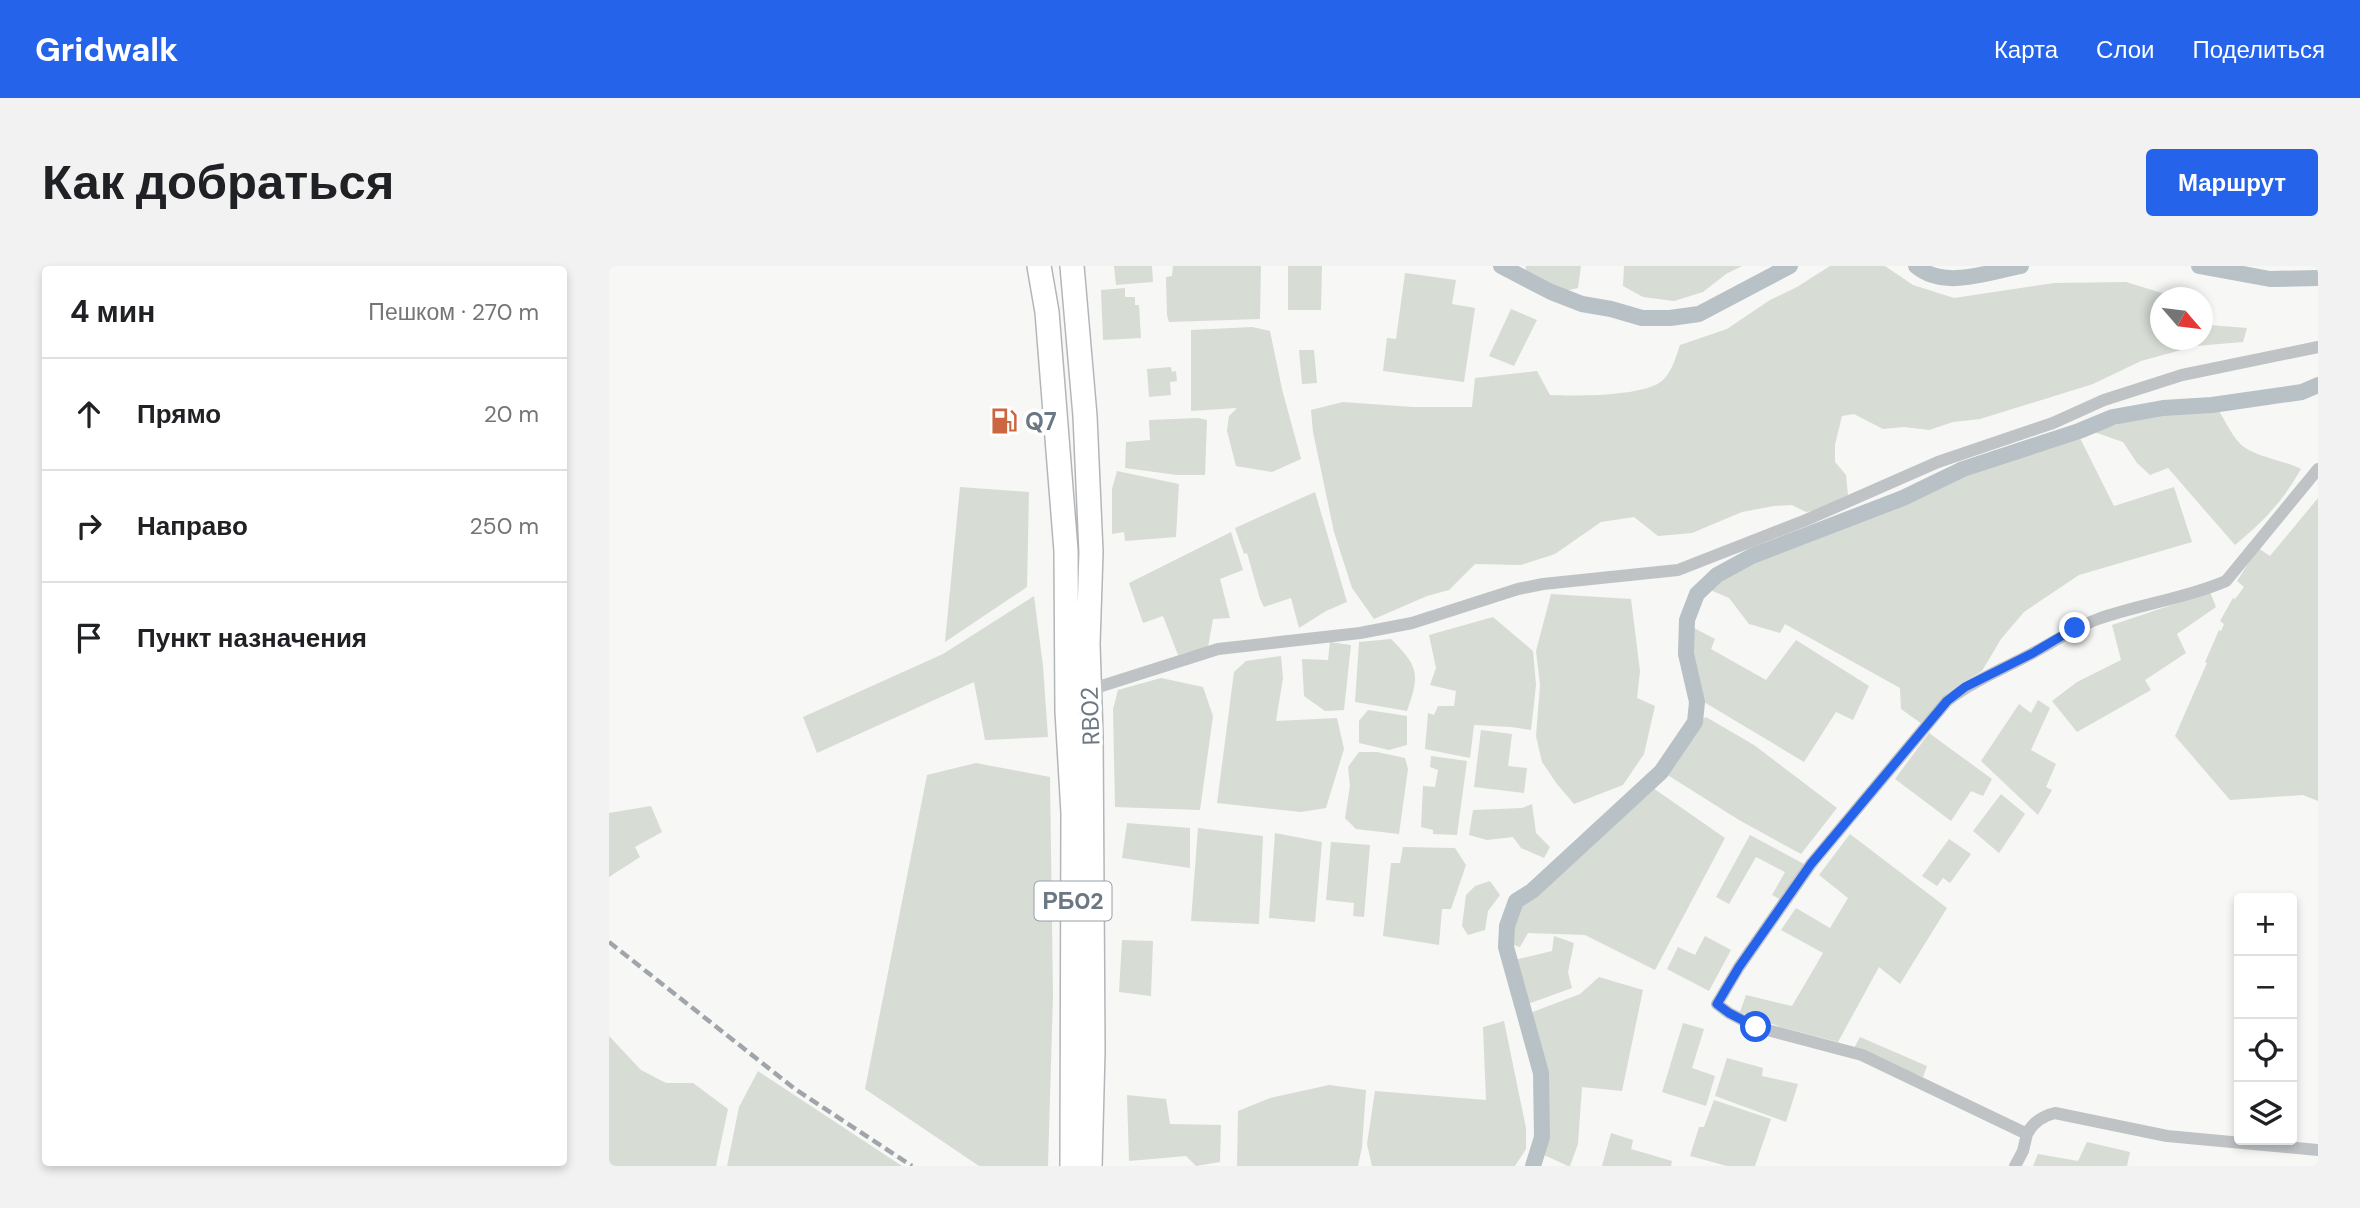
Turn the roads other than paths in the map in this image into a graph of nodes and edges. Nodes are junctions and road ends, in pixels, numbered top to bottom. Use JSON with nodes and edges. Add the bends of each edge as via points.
{"nodes":[{"id":1,"x":1039,"y":266,"type":"edge"},
{"id":2,"x":1072,"y":266,"type":"edge"},
{"id":3,"x":2318,"y":346,"type":"edge"},
{"id":4,"x":2318,"y":469,"type":"edge"},
{"id":5,"x":1089,"y":690,"type":"junction"},
{"id":6,"x":2028,"y":1134,"type":"junction"},
{"id":7,"x":2318,"y":1150,"type":"edge"},
{"id":8,"x":1072,"y":1166,"type":"edge"},
{"id":9,"x":1090,"y":1166,"type":"edge"},
{"id":10,"x":2015,"y":1166,"type":"edge"}],
"edges":[{"from":1,"to":8,"type":"highway","name":"RB02","number":"РБ02","via":[[1057,417],[1066,551],[1073,813]]},
{"from":2,"to":5,"type":"highway","name":"RB02","number":"РБ02","via":[[1090,525]]},
{"from":3,"to":5,"type":"street","via":[[2182,375],[2104,400],[2053,423],[1938,462],[1678,570],[1543,584],[1412,623],[1217,649]]},
{"from":4,"to":6,"type":"street","via":[[2226,580],[2075,628],[1947,701],[1811,864],[1717,1004],[1756,1027],[1862,1055]]},
{"from":5,"to":9,"type":"highway","name":"RB02","number":"РБ02"},
{"from":6,"to":7,"type":"street","via":[[2043,1116],[2055,1113],[2167,1136]]},
{"from":6,"to":10,"type":"street"}]}
